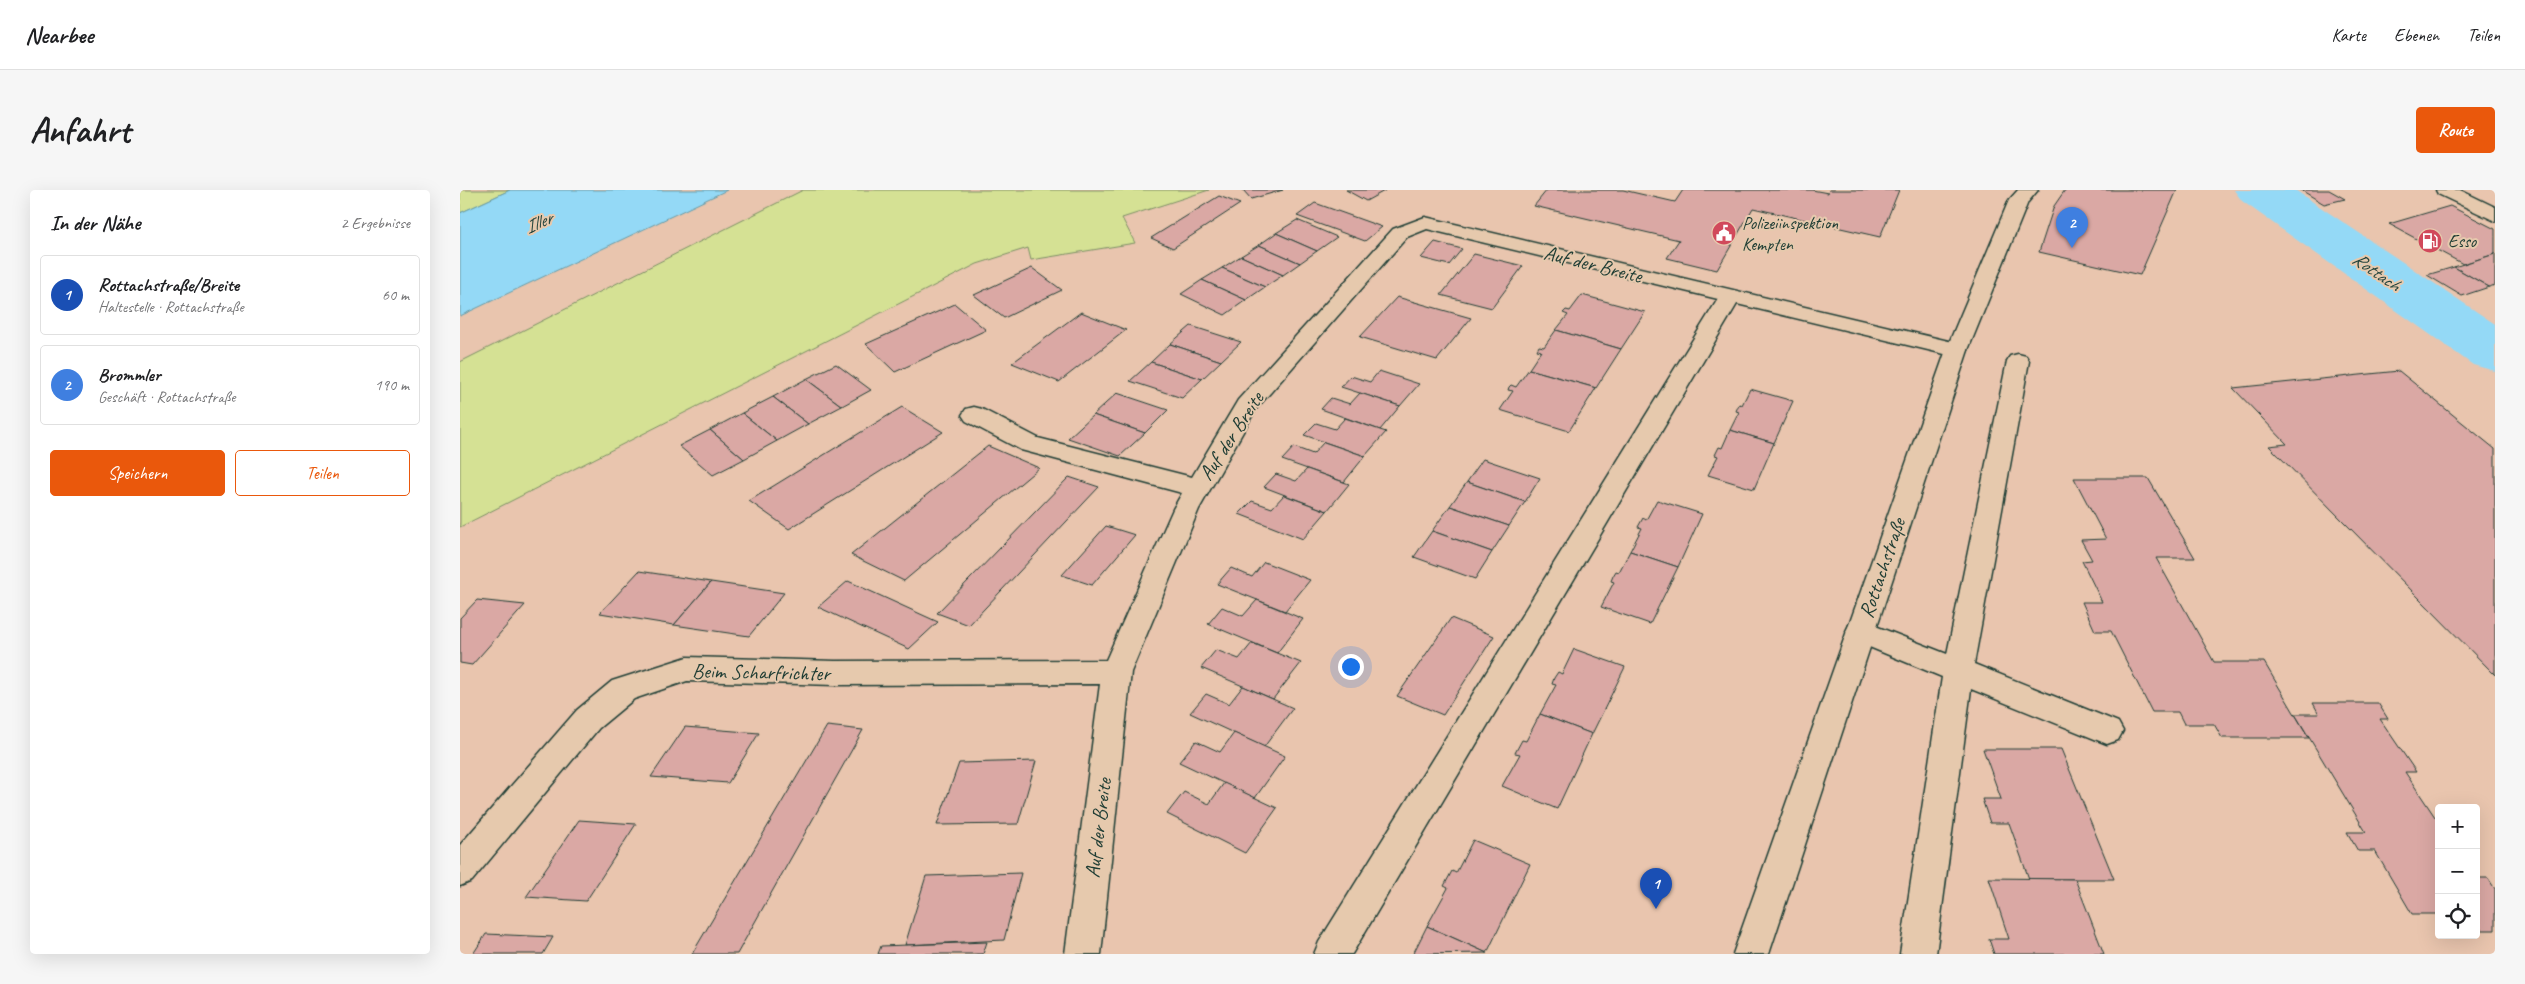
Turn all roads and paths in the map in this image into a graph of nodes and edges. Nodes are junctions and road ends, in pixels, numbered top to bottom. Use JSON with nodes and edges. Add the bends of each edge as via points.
{"nodes":[{"id":1,"x":2029,"y":190,"type":"edge"},
{"id":2,"x":2446,"y":190,"type":"edge"},
{"id":3,"x":2495,"y":215,"type":"edge"},
{"id":4,"x":1731,"y":296,"type":"junction"},
{"id":5,"x":1957,"y":350,"type":"junction"},
{"id":6,"x":2018,"y":360,"type":"dead end"},
{"id":7,"x":974,"y":415,"type":"dead end"},
{"id":8,"x":1198,"y":488,"type":"junction"},
{"id":9,"x":1860,"y":632,"type":"junction"},
{"id":10,"x":1958,"y":671,"type":"junction"},
{"id":11,"x":1116,"y":672,"type":"junction"},
{"id":12,"x":2107,"y":731,"type":"dead end"},
{"id":13,"x":460,"y":870,"type":"edge"},
{"id":14,"x":1083,"y":954,"type":"edge"},
{"id":15,"x":1332,"y":954,"type":"edge"},
{"id":16,"x":1751,"y":954,"type":"edge"},
{"id":17,"x":1918,"y":954,"type":"edge"}],
"edges":[{"from":1,"to":5,"type":"street","name":"Rottachstraße","via":[[2019,200]]},
{"from":2,"to":3,"type":"street"},
{"from":4,"to":5,"type":"street","name":"Auf der Breite"},
{"from":4,"to":8,"type":"street","name":"Auf der Breite","via":[[1425,223],[1400,233],[1246,405]]},
{"from":4,"to":15,"type":"street"},
{"from":5,"to":9,"type":"street","name":"Rottachstraße"},
{"from":6,"to":10,"type":"street"},
{"from":7,"to":8,"type":"street","via":[[1030,444]]},
{"from":8,"to":11,"type":"street","name":"Auf der Breite"},
{"from":9,"to":10,"type":"street"},
{"from":9,"to":16,"type":"street","name":"Rottachstraße"},
{"from":10,"to":12,"type":"street"},
{"from":10,"to":17,"type":"street"},
{"from":11,"to":13,"type":"street","name":"Beim Scharfrichter","via":[[687,670],[624,690],[588,719]]},
{"from":11,"to":14,"type":"street","name":"Auf der Breite"}]}
